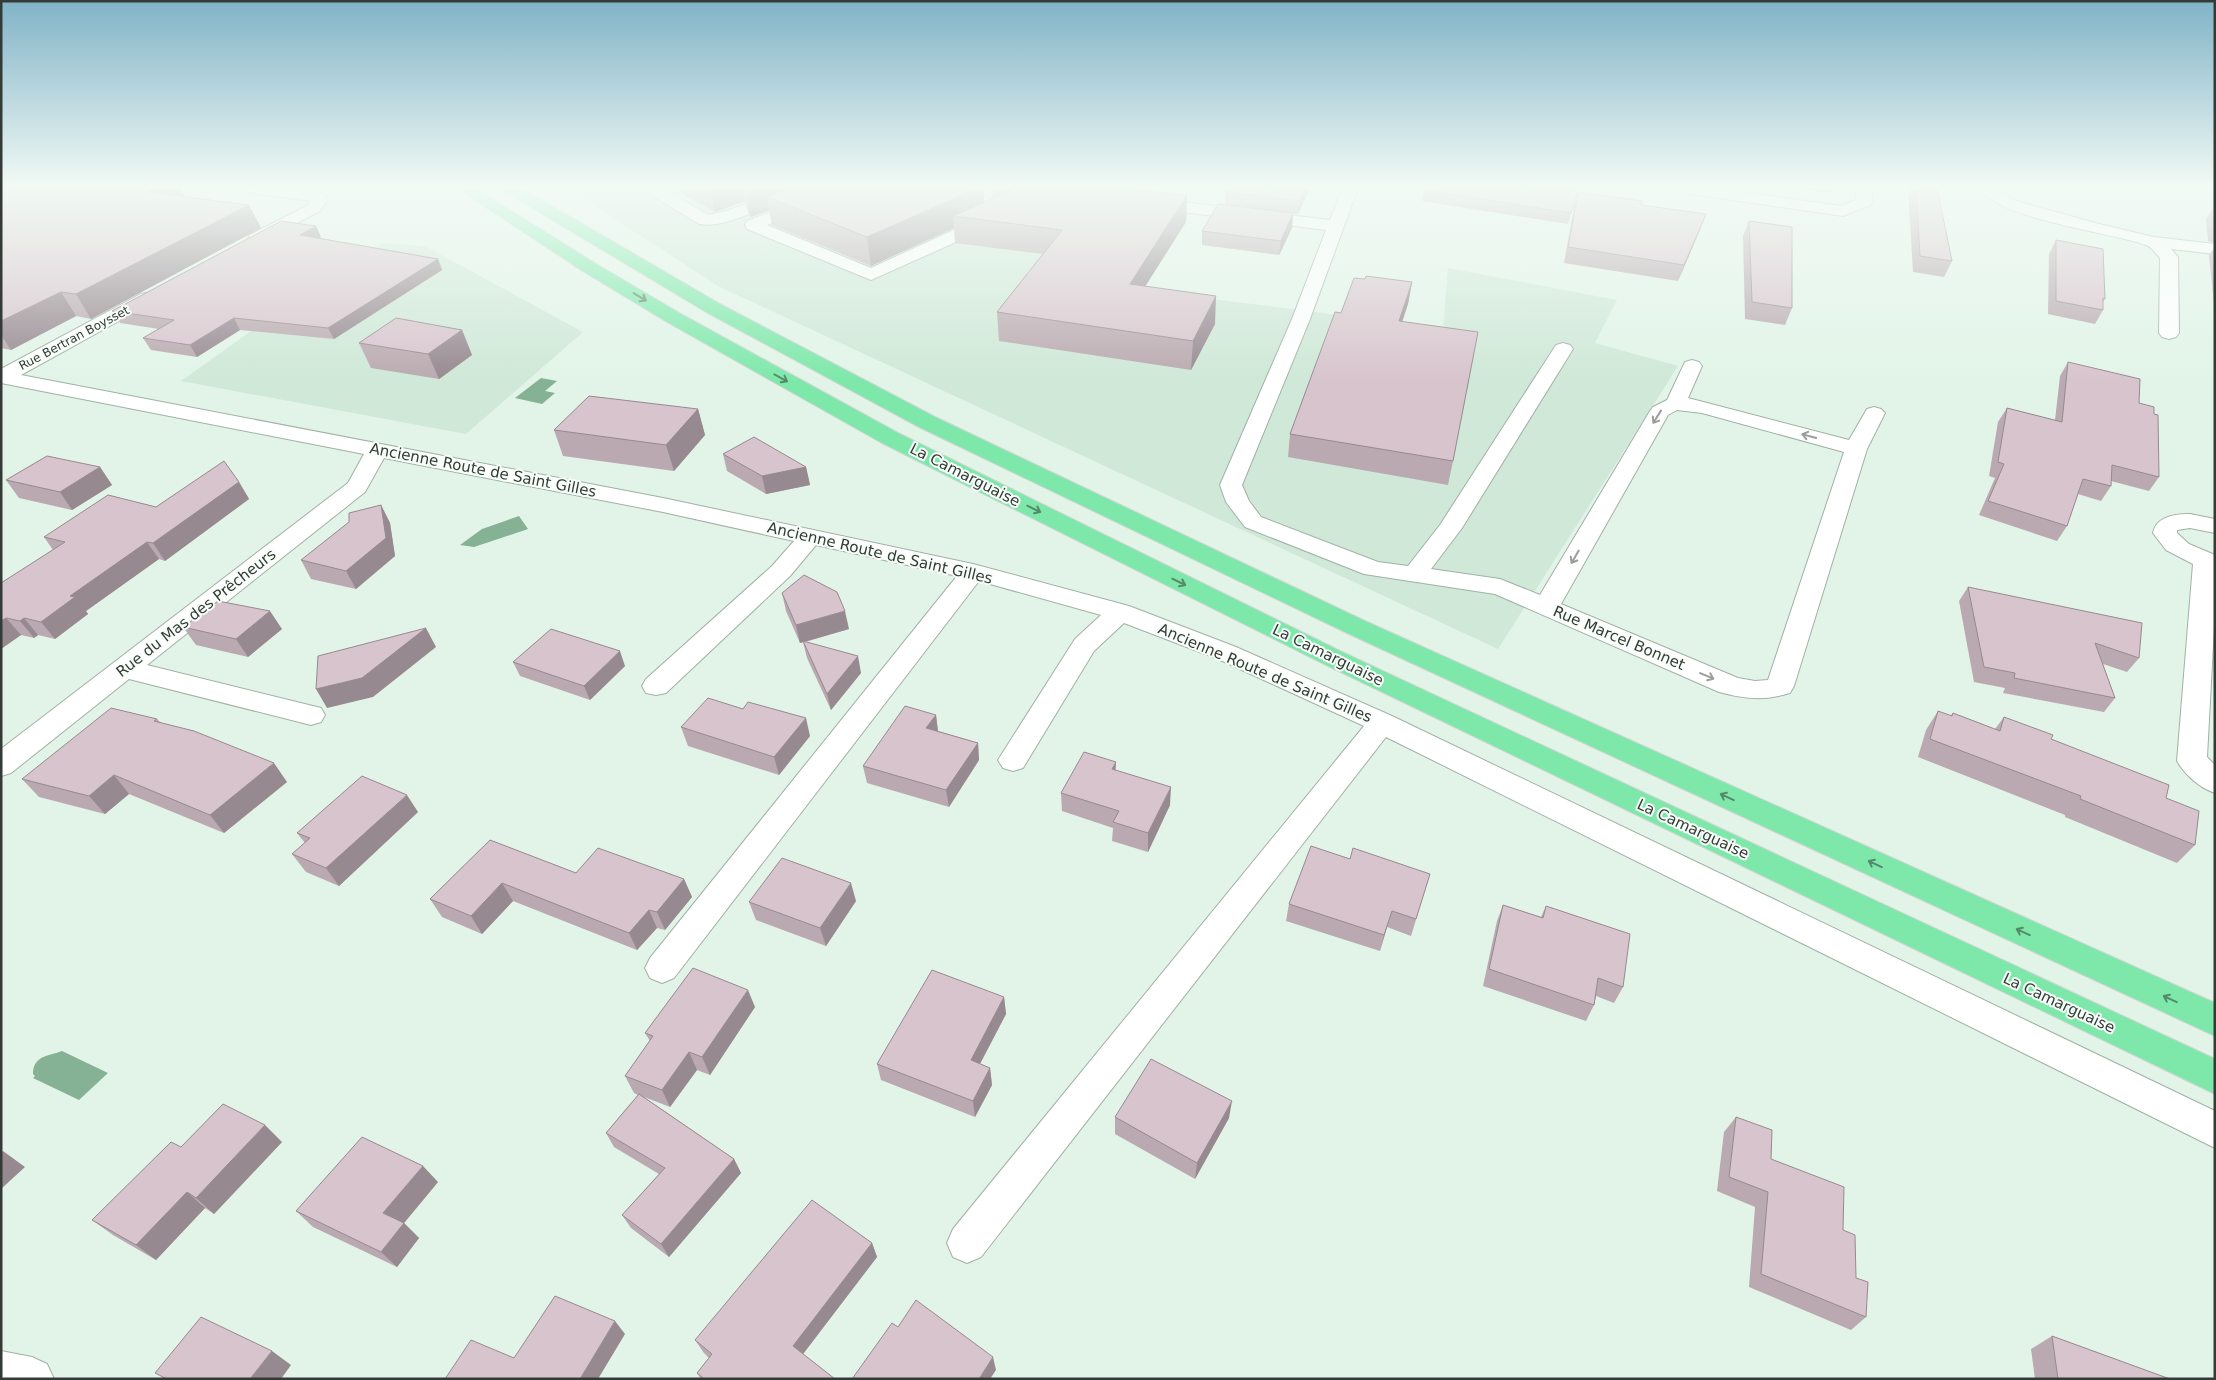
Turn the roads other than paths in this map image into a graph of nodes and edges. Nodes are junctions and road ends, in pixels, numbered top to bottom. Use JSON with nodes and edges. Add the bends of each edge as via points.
{"nodes":[{"id":1,"x":565,"y":252,"type":"edge"},
{"id":2,"x":616,"y":252,"type":"edge"},
{"id":3,"x":818,"y":252,"type":"edge"},
{"id":4,"x":915,"y":252,"type":"edge"},
{"id":5,"x":1326,"y":252,"type":"edge"},
{"id":6,"x":2164,"y":252,"type":"edge"},
{"id":7,"x":158,"y":292,"type":"edge"},
{"id":8,"x":2169,"y":334,"type":"dead end"},
{"id":9,"x":1562,"y":349,"type":"dead end"},
{"id":10,"x":1692,"y":366,"type":"dead end"},
{"id":11,"x":1,"y":377,"type":"edge"},
{"id":12,"x":1676,"y":403,"type":"junction"},
{"id":13,"x":1874,"y":413,"type":"dead end"},
{"id":14,"x":377,"y":449,"type":"junction"},
{"id":15,"x":1856,"y":449,"type":"junction"},
{"id":16,"x":2215,"y":526,"type":"edge"},
{"id":17,"x":810,"y":537,"type":"junction"},
{"id":18,"x":2210,"y":562,"type":"edge"},
{"id":19,"x":973,"y":572,"type":"junction"},
{"id":20,"x":1416,"y":574,"type":"junction"},
{"id":21,"x":1546,"y":607,"type":"junction"},
{"id":22,"x":1120,"y":612,"type":"junction"},
{"id":23,"x":124,"y":669,"type":"junction"},
{"id":24,"x":656,"y":686,"type":"dead end"},
{"id":25,"x":311,"y":715,"type":"dead end"},
{"id":26,"x":1382,"y":723,"type":"junction"},
{"id":27,"x":1013,"y":760,"type":"dead end"},
{"id":28,"x":1,"y":765,"type":"edge"},
{"id":29,"x":2215,"y":782,"type":"edge"},
{"id":30,"x":662,"y":968,"type":"dead end"},
{"id":31,"x":2215,"y":1020,"type":"edge"},
{"id":32,"x":2215,"y":1077,"type":"edge"},
{"id":33,"x":2215,"y":1130,"type":"edge"},
{"id":34,"x":968,"y":1243,"type":"dead end"},
{"id":35,"x":1,"y":1373,"type":"edge"},
{"id":36,"x":32,"y":1379,"type":"edge"}],
"edges":[{"from":1,"to":32,"type":"highway","name":"La Camarguaise","one_way":true,"via":[[674,318],[890,438],[1331,657]]},
{"from":31,"to":2,"type":"highway","name":"La Camarguaise","one_way":true,"via":[[1356,627],[928,422],[712,308]]},
{"from":3,"to":4,"type":"street","via":[[871,275]]},
{"from":5,"to":20,"type":"street","via":[[1231,485],[1238,502],[1253,522],[1373,569]]},
{"from":6,"to":8,"type":"street","via":[[2168,257]]},
{"from":7,"to":11,"type":"street","name":"Rue Bertran Boysset"},
{"from":9,"to":20,"type":"street","via":[[1450,528]]},
{"from":10,"to":12,"type":"street"},
{"from":11,"to":14,"type":"street","name":"Ancienne Route de Saint Gilles"},
{"from":15,"to":12,"type":"street","one_way":true,"via":[[1704,407]]},
{"from":12,"to":21,"type":"street","name":"Rue Marcel Bonnet","one_way":true,"via":[[1660,410]]},
{"from":13,"to":15,"type":"street"},
{"from":14,"to":17,"type":"street","name":"Ancienne Route de Saint Gilles"},
{"from":14,"to":23,"type":"street","name":"Rue du Mas des Prêcheurs","via":[[357,487]]},
{"from":21,"to":15,"type":"street","name":"Rue Marcel Bonnet","one_way":true,"via":[[1729,685],[1749,691],[1780,686]]},
{"from":16,"to":18,"type":"street","via":[[2181,521],[2166,527],[2165,533],[2177,547]]},
{"from":17,"to":19,"type":"street","name":"Ancienne Route de Saint Gilles"},
{"from":17,"to":24,"type":"street","via":[[781,571]]},
{"from":18,"to":29,"type":"street","via":[[2192,761]]},
{"from":19,"to":22,"type":"street","name":"Ancienne Route de Saint Gilles"},
{"from":19,"to":30,"type":"street"},
{"from":20,"to":21,"type":"street","via":[[1500,587]]},
{"from":22,"to":26,"type":"street","name":"Ancienne Route de Saint Gilles","via":[[1228,653]]},
{"from":22,"to":27,"type":"street","via":[[1084,645]]},
{"from":23,"to":25,"type":"street"},
{"from":23,"to":28,"type":"street","name":"Rue du Mas des Prêcheurs"},
{"from":26,"to":33,"type":"street","name":"Ancienne Route de Saint Gilles"},
{"from":26,"to":34,"type":"street"},
{"from":35,"to":36,"type":"street"}]}
